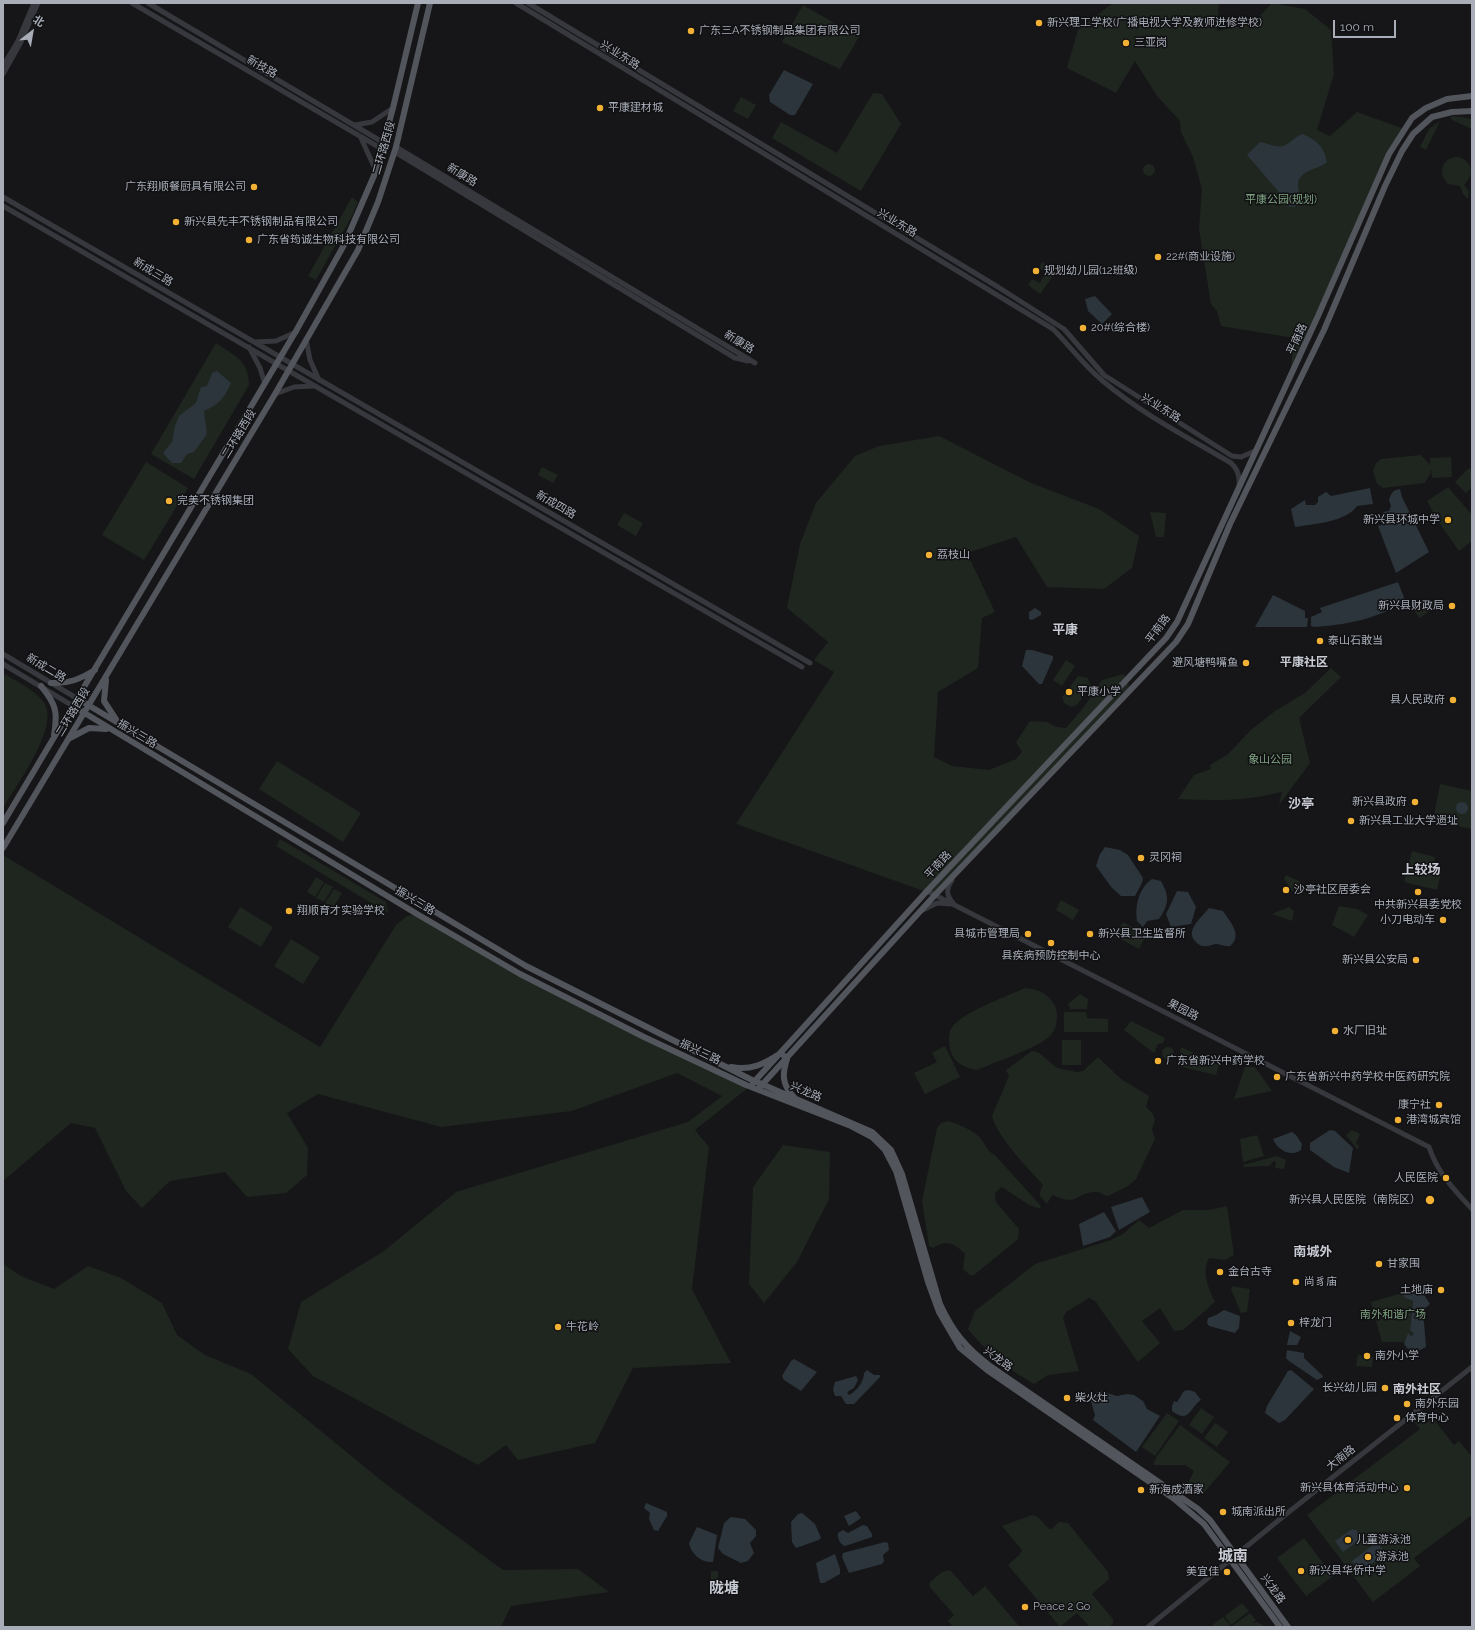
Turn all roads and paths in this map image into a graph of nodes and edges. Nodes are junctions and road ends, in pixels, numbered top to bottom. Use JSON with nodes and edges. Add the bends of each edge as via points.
{"nodes":[{"id":1,"x":34,"y":3,"type":"edge"},
{"id":2,"x":38,"y":3,"type":"edge"},
{"id":3,"x":132,"y":3,"type":"edge"},
{"id":4,"x":148,"y":3,"type":"edge"},
{"id":5,"x":418,"y":3,"type":"edge"},
{"id":6,"x":430,"y":3,"type":"edge"},
{"id":7,"x":516,"y":3,"type":"edge"},
{"id":8,"x":528,"y":3,"type":"edge"},
{"id":9,"x":3,"y":66,"type":"edge"},
{"id":10,"x":3,"y":74,"type":"edge"},
{"id":11,"x":1472,"y":95,"type":"edge"},
{"id":12,"x":393,"y":108,"type":"junction"},
{"id":13,"x":1472,"y":111,"type":"edge"},
{"id":14,"x":355,"y":125,"type":"junction"},
{"id":15,"x":361,"y":137,"type":"junction"},
{"id":16,"x":383,"y":146,"type":"junction"},
{"id":17,"x":396,"y":149,"type":"junction"},
{"id":18,"x":376,"y":171,"type":"junction"},
{"id":19,"x":3,"y":197,"type":"edge"},
{"id":20,"x":3,"y":206,"type":"edge"},
{"id":21,"x":296,"y":331,"type":"junction"},
{"id":22,"x":306,"y":339,"type":"junction"},
{"id":23,"x":253,"y":342,"type":"junction"},
{"id":24,"x":248,"y":346,"type":"junction"},
{"id":25,"x":279,"y":361,"type":"junction"},
{"id":26,"x":290,"y":368,"type":"junction"},
{"id":27,"x":319,"y":380,"type":"junction"},
{"id":28,"x":265,"y":384,"type":"junction"},
{"id":29,"x":316,"y":387,"type":"junction"},
{"id":30,"x":275,"y":394,"type":"junction"},
{"id":31,"x":1255,"y":451,"type":"junction"},
{"id":32,"x":1238,"y":488,"type":"junction"},
{"id":33,"x":3,"y":654,"type":"edge"},
{"id":34,"x":3,"y":664,"type":"edge"},
{"id":35,"x":810,"y":664,"type":"dead end"},
{"id":36,"x":802,"y":666,"type":"dead end"},
{"id":37,"x":96,"y":669,"type":"junction"},
{"id":38,"x":106,"y":676,"type":"junction"},
{"id":39,"x":51,"y":682,"type":"junction"},
{"id":40,"x":41,"y":686,"type":"junction"},
{"id":41,"x":78,"y":699,"type":"junction"},
{"id":42,"x":88,"y":705,"type":"junction"},
{"id":43,"x":73,"y":706,"type":"junction"},
{"id":44,"x":84,"y":713,"type":"junction"},
{"id":45,"x":120,"y":725,"type":"junction"},
{"id":46,"x":110,"y":729,"type":"junction"},
{"id":47,"x":54,"y":738,"type":"junction"},
{"id":48,"x":68,"y":739,"type":"junction"},
{"id":49,"x":3,"y":823,"type":"edge"},
{"id":50,"x":3,"y":848,"type":"edge"},
{"id":51,"x":954,"y":875,"type":"junction"},
{"id":52,"x":927,"y":891,"type":"junction"},
{"id":53,"x":936,"y":895,"type":"junction"},
{"id":54,"x":957,"y":906,"type":"junction"},
{"id":55,"x":919,"y":913,"type":"junction"},
{"id":56,"x":447,"y":920,"type":"junction"},
{"id":57,"x":442,"y":928,"type":"junction"},
{"id":58,"x":781,"y":1052,"type":"junction"},
{"id":59,"x":787,"y":1058,"type":"junction"},
{"id":60,"x":726,"y":1066,"type":"junction"},
{"id":61,"x":755,"y":1081,"type":"junction"},
{"id":62,"x":762,"y":1084,"type":"junction"},
{"id":63,"x":749,"y":1087,"type":"junction"},
{"id":64,"x":758,"y":1090,"type":"junction"},
{"id":65,"x":796,"y":1099,"type":"junction"},
{"id":66,"x":1472,"y":1209,"type":"edge"},
{"id":67,"x":1472,"y":1367,"type":"edge"},
{"id":68,"x":1236,"y":1556,"type":"junction"},
{"id":69,"x":1231,"y":1560,"type":"junction"},
{"id":70,"x":1148,"y":1627,"type":"edge"},
{"id":71,"x":1280,"y":1627,"type":"edge"},
{"id":72,"x":1288,"y":1627,"type":"edge"}],
"edges":[{"from":1,"to":9,"type":"street","via":[[18,41]]},
{"from":2,"to":10,"type":"street"},
{"from":3,"to":15,"type":"street","name":"新技路"},
{"from":4,"to":14,"type":"street","name":"新技路"},
{"from":5,"to":12,"type":"main road","name":"二环路西段"},
{"from":6,"to":17,"type":"main road","name":"二环路西段"},
{"from":7,"to":32,"type":"street","name":"兴业东路","via":[[1053,329],[1106,384],[1236,466],[1240,479]]},
{"from":8,"to":31,"type":"street","name":"兴业东路","via":[[1064,329],[1104,375],[1232,456],[1241,457]]},
{"from":11,"to":31,"type":"main road","name":"平南路","via":[[1438,102],[1426,108],[1412,118],[1389,154]]},
{"from":12,"to":14,"type":"street","via":[[372,122]]},
{"from":12,"to":16,"type":"main road","name":"二环路西段"},
{"from":13,"to":51,"type":"main road","name":"平南路","via":[[1432,117],[1413,134],[1402,151],[1324,330],[1230,524],[1188,624],[1176,642]]},
{"from":14,"to":16,"type":"street","name":"新技路"},
{"from":15,"to":16,"type":"street","name":"新技路"},
{"from":15,"to":18,"type":"street"},
{"from":16,"to":18,"type":"main road","name":"二环路西段"},
{"from":17,"to":17,"type":"street","name":"新康路","via":[[735,358],[755,363]]},
{"from":17,"to":22,"type":"main road","name":"二环路西段","via":[[358,250]]},
{"from":18,"to":21,"type":"main road","name":"二环路西段","via":[[344,245]]},
{"from":19,"to":23,"type":"street","name":"新成三路"},
{"from":20,"to":24,"type":"street","name":"新成三路"},
{"from":21,"to":23,"type":"street","via":[[276,341]]},
{"from":21,"to":25,"type":"main road","name":"二环路西段"},
{"from":22,"to":26,"type":"main road","name":"二环路西段"},
{"from":22,"to":27,"type":"street","via":[[310,360]]},
{"from":23,"to":25,"type":"street","name":"新成三路"},
{"from":24,"to":25,"type":"street","name":"新成三路"},
{"from":24,"to":28,"type":"street"},
{"from":25,"to":26,"type":"street","name":"新成三路"},
{"from":25,"to":28,"type":"main road","name":"二环路西段"},
{"from":26,"to":27,"type":"street","name":"新成四路"},
{"from":26,"to":29,"type":"street","name":"新成四路"},
{"from":26,"to":30,"type":"main road","name":"二环路西段"},
{"from":27,"to":35,"type":"street","name":"新成四路"},
{"from":28,"to":37,"type":"main road","name":"二环路西段"},
{"from":29,"to":30,"type":"street","via":[[305,385]]},
{"from":29,"to":36,"type":"street","name":"新成四路"},
{"from":30,"to":38,"type":"main road","name":"二环路西段"},
{"from":31,"to":32,"type":"main road","name":"平南路"},
{"from":32,"to":52,"type":"main road","name":"平南路","via":[[1177,622],[1166,638]]},
{"from":33,"to":39,"type":"street","name":"新成二路"},
{"from":34,"to":40,"type":"street","name":"新成二路"},
{"from":37,"to":39,"type":"main road","via":[[72,682]]},
{"from":37,"to":41,"type":"main road","name":"二环路西段"},
{"from":38,"to":42,"type":"main road","name":"二环路西段"},
{"from":38,"to":45,"type":"main road","via":[[104,701]]},
{"from":39,"to":41,"type":"street","name":"新成二路"},
{"from":40,"to":43,"type":"street","name":"新成二路"},
{"from":40,"to":47,"type":"main road","via":[[56,710]]},
{"from":41,"to":42,"type":"main road","name":"振兴三路"},
{"from":41,"to":43,"type":"main road","name":"二环路西段"},
{"from":42,"to":44,"type":"main road","name":"二环路西段"},
{"from":42,"to":45,"type":"main road","name":"振兴三路"},
{"from":43,"to":44,"type":"main road","name":"振兴三路"},
{"from":43,"to":47,"type":"main road","name":"二环路西段"},
{"from":44,"to":46,"type":"main road","name":"振兴三路"},
{"from":44,"to":48,"type":"main road","name":"二环路西段"},
{"from":45,"to":56,"type":"main road","name":"振兴三路"},
{"from":46,"to":48,"type":"main road","via":[[89,728]]},
{"from":46,"to":57,"type":"main road","name":"振兴三路"},
{"from":47,"to":49,"type":"main road","name":"二环路西段"},
{"from":48,"to":50,"type":"main road","name":"二环路西段"},
{"from":51,"to":53,"type":"main road","name":"平南路"},
{"from":51,"to":54,"type":"street","via":[[947,890]]},
{"from":52,"to":53,"type":"street","name":"果园路"},
{"from":52,"to":58,"type":"main road","name":"平南路"},
{"from":53,"to":54,"type":"street","name":"果园路"},
{"from":53,"to":55,"type":"main road","name":"平南路"},
{"from":54,"to":55,"type":"street","via":[[937,903]]},
{"from":54,"to":66,"type":"street","name":"果园路","via":[[1429,1147],[1434,1162]]},
{"from":55,"to":59,"type":"main road","name":"平南路"},
{"from":56,"to":57,"type":"main road"},
{"from":56,"to":60,"type":"main road","name":"振兴三路","via":[[526,966]]},
{"from":57,"to":63,"type":"main road","name":"振兴三路","via":[[520,974]]},
{"from":58,"to":59,"type":"main road"},
{"from":58,"to":60,"type":"main road","via":[[754,1067]]},
{"from":58,"to":61,"type":"main road","name":"平南路"},
{"from":59,"to":62,"type":"main road","name":"平南路"},
{"from":59,"to":65,"type":"main road","via":[[783,1079],[788,1091]]},
{"from":60,"to":61,"type":"main road","name":"振兴三路"},
{"from":61,"to":62,"type":"main road","name":"兴龙路"},
{"from":61,"to":63,"type":"main road","name":"平南路"},
{"from":62,"to":64,"type":"main road","name":"平南路"},
{"from":62,"to":65,"type":"main road","name":"兴龙路"},
{"from":63,"to":64,"type":"main road","name":"振兴三路"},
{"from":64,"to":69,"type":"main road","name":"兴龙路","via":[[851,1126],[879,1143],[896,1171],[934,1300],[960,1348],[986,1370],[1166,1493],[1204,1524]]},
{"from":65,"to":68,"type":"main road","name":"兴龙路","via":[[872,1132],[891,1150],[902,1174],[940,1304],[948,1322],[963,1343],[990,1366],[1198,1509],[1210,1520]]},
{"from":67,"to":68,"type":"street","name":"大南路"},
{"from":68,"to":69,"type":"street","name":"大南路"},
{"from":68,"to":72,"type":"main road","name":"兴龙路"},
{"from":69,"to":70,"type":"street","name":"大南路"},
{"from":69,"to":71,"type":"main road","name":"兴龙路"}]}
